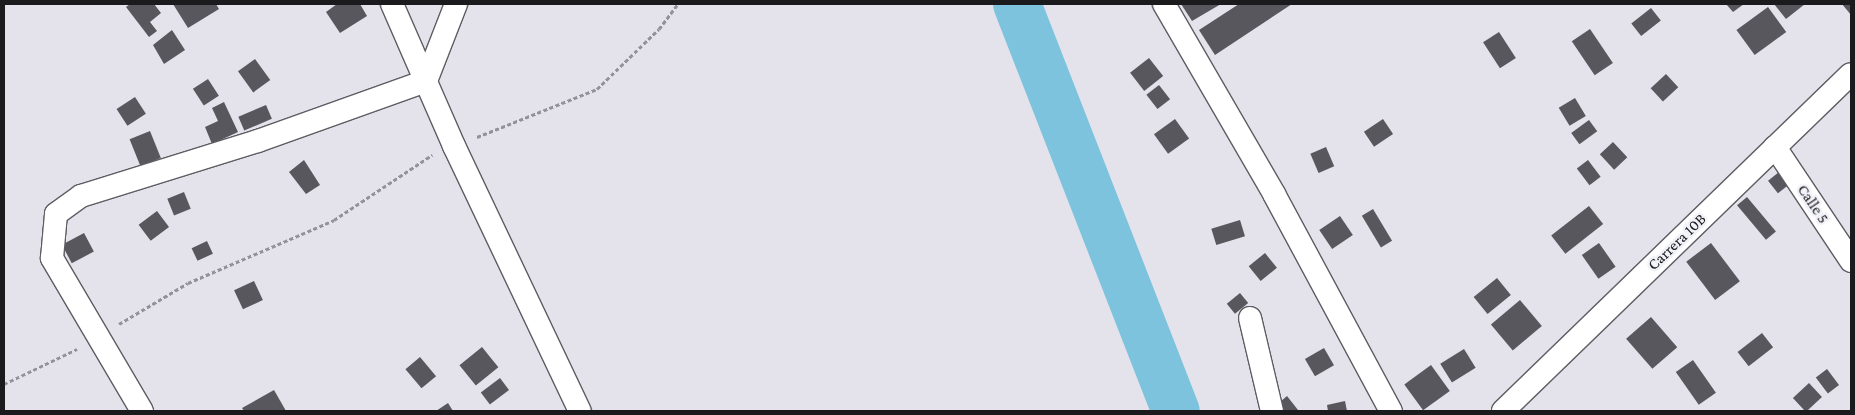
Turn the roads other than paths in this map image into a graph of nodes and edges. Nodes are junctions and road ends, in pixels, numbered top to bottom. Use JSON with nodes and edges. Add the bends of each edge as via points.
{"nodes":[{"id":1,"x":392,"y":4,"type":"edge"},
{"id":2,"x":456,"y":4,"type":"edge"},
{"id":3,"x":1164,"y":4,"type":"edge"},
{"id":4,"x":1851,"y":74,"type":"edge"},
{"id":5,"x":426,"y":81,"type":"junction"},
{"id":6,"x":1775,"y":147,"type":"junction"},
{"id":7,"x":1851,"y":261,"type":"edge"},
{"id":8,"x":1250,"y":318,"type":"dead end"},
{"id":9,"x":142,"y":411,"type":"edge"},
{"id":10,"x":580,"y":411,"type":"edge"},
{"id":11,"x":1272,"y":411,"type":"edge"},
{"id":12,"x":1391,"y":411,"type":"edge"},
{"id":13,"x":1503,"y":411,"type":"edge"}],
"edges":[{"from":1,"to":5,"type":"street"},
{"from":2,"to":5,"type":"street"},
{"from":3,"to":12,"type":"street","via":[[1274,194]]},
{"from":4,"to":6,"type":"street","name":"Carrera 10B"},
{"from":5,"to":9,"type":"street","via":[[258,141],[81,196],[56,214],[52,258]]},
{"from":5,"to":10,"type":"street"},
{"from":6,"to":7,"type":"street","name":"Calle 5"},
{"from":6,"to":13,"type":"street","name":"Carrera 10B"},
{"from":8,"to":11,"type":"street"}]}
